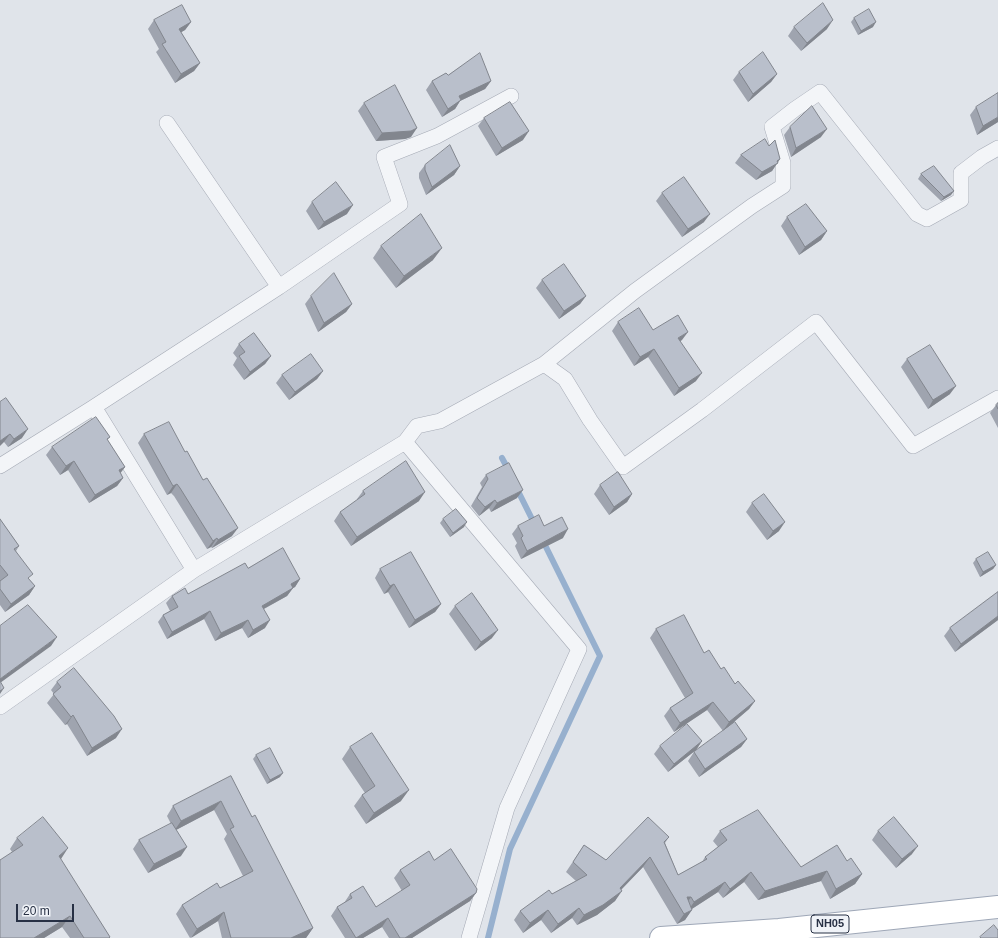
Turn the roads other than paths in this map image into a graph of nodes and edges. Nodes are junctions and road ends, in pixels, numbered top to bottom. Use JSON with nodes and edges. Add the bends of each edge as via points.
{"nodes":[{"id":1,"x":511,"y":96,"type":"dead end"},
{"id":2,"x":167,"y":124,"type":"dead end"},
{"id":3,"x":998,"y":148,"type":"edge"},
{"id":4,"x":280,"y":287,"type":"junction"},
{"id":5,"x":544,"y":364,"type":"junction"},
{"id":6,"x":998,"y":398,"type":"edge"},
{"id":7,"x":94,"y":407,"type":"junction"},
{"id":8,"x":405,"y":442,"type":"junction"},
{"id":9,"x":0,"y":466,"type":"edge"},
{"id":10,"x":194,"y":570,"type":"junction"},
{"id":11,"x":0,"y":707,"type":"edge"},
{"id":12,"x":998,"y":907,"type":"edge"},
{"id":13,"x":782,"y":934,"type":"edge"},
{"id":14,"x":469,"y":938,"type":"edge"},
{"id":15,"x":661,"y":938,"type":"edge"}],
"edges":[{"from":1,"to":4,"type":"street","via":[[437,136],[384,157],[400,204]]},
{"from":2,"to":4,"type":"street"},
{"from":3,"to":5,"type":"street","via":[[961,173],[961,200],[927,219],[917,214],[820,92],[772,127],[783,163],[783,186],[635,291]]},
{"from":4,"to":7,"type":"street"},
{"from":5,"to":6,"type":"street","via":[[565,379],[623,467],[816,322],[913,446]]},
{"from":5,"to":8,"type":"street","via":[[440,421],[417,426]]},
{"from":7,"to":9,"type":"street"},
{"from":7,"to":10,"type":"street"},
{"from":8,"to":10,"type":"street"},
{"from":8,"to":14,"type":"street","via":[[579,649],[507,808]]},
{"from":10,"to":11,"type":"street"},
{"from":12,"to":13,"type":"main road","number":"NH05"},
{"from":13,"to":15,"type":"main road","number":"NH05"}]}
